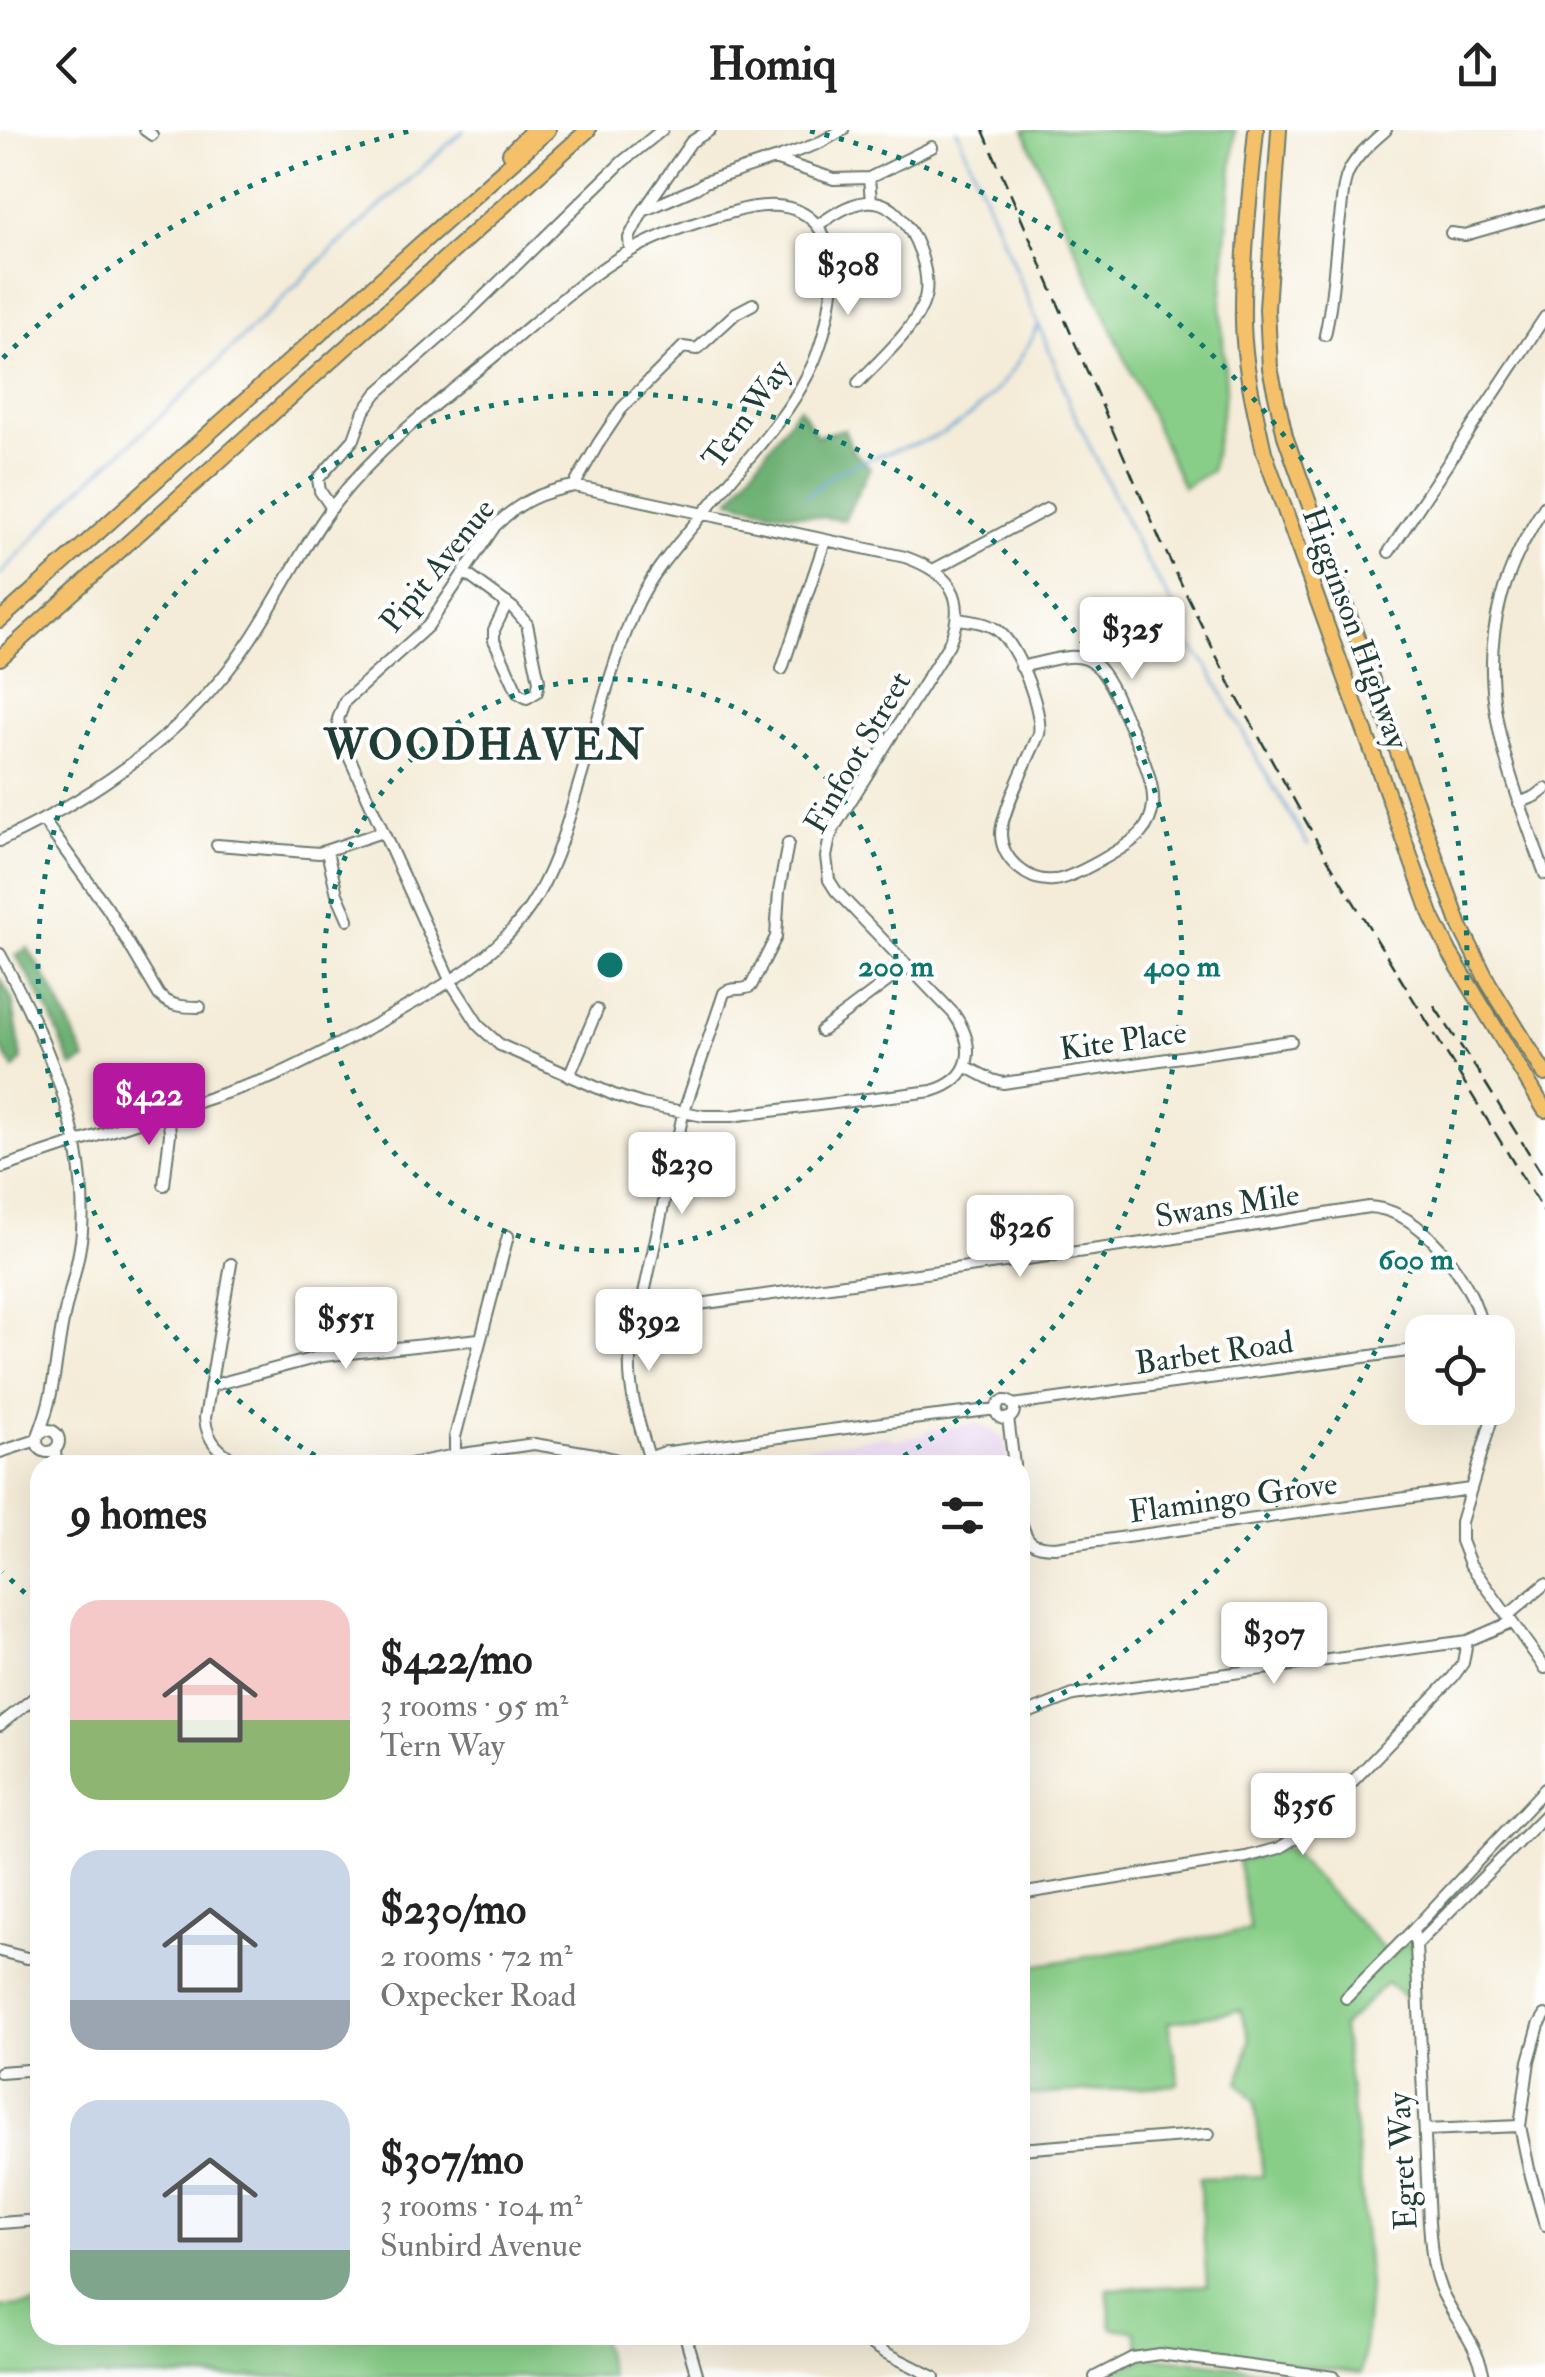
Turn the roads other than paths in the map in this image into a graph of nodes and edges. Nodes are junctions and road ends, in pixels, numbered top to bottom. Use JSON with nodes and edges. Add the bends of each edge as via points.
{"nodes":[{"id":1,"x":533,"y":130,"type":"edge"},
{"id":2,"x":548,"y":130,"type":"edge"},
{"id":3,"x":588,"y":130,"type":"edge"},
{"id":4,"x":662,"y":130,"type":"edge"},
{"id":5,"x":710,"y":130,"type":"edge"},
{"id":6,"x":842,"y":130,"type":"edge"},
{"id":7,"x":1256,"y":130,"type":"edge"},
{"id":8,"x":1280,"y":130,"type":"edge"},
{"id":9,"x":1386,"y":130,"type":"edge"},
{"id":10,"x":688,"y":137,"type":"edge"},
{"id":11,"x":932,"y":147,"type":"dead end"},
{"id":12,"x":774,"y":159,"type":"junction"},
{"id":13,"x":869,"y":178,"type":"junction"},
{"id":14,"x":871,"y":201,"type":"junction"},
{"id":15,"x":643,"y":211,"type":"junction"},
{"id":16,"x":1545,"y":212,"type":"edge"},
{"id":17,"x":818,"y":225,"type":"junction"},
{"id":18,"x":1451,"y":233,"type":"dead end"},
{"id":19,"x":630,"y":251,"type":"junction"},
{"id":20,"x":407,"y":257,"type":"junction"},
{"id":21,"x":752,"y":304,"type":"dead end"},
{"id":22,"x":1545,"y":317,"type":"edge"},
{"id":23,"x":1325,"y":335,"type":"dead end"},
{"id":24,"x":858,"y":383,"type":"dead end"},
{"id":25,"x":574,"y":486,"type":"junction"},
{"id":26,"x":1545,"y":506,"type":"edge"},
{"id":27,"x":332,"y":508,"type":"junction"},
{"id":28,"x":1047,"y":509,"type":"dead end"},
{"id":29,"x":705,"y":512,"type":"junction"},
{"id":30,"x":824,"y":541,"type":"junction"},
{"id":31,"x":1389,"y":552,"type":"dead end"},
{"id":32,"x":935,"y":569,"type":"junction"},
{"id":33,"x":465,"y":572,"type":"junction"},
{"id":34,"x":506,"y":604,"type":"junction"},
{"id":35,"x":958,"y":619,"type":"junction"},
{"id":36,"x":0,"y":620,"type":"edge"},
{"id":37,"x":0,"y":658,"type":"edge"},
{"id":38,"x":1022,"y":668,"type":"junction"},
{"id":39,"x":782,"y":669,"type":"dead end"},
{"id":40,"x":1545,"y":790,"type":"edge"},
{"id":41,"x":1519,"y":803,"type":"junction"},
{"id":42,"x":43,"y":820,"type":"junction"},
{"id":43,"x":382,"y":832,"type":"junction"},
{"id":44,"x":0,"y":842,"type":"edge"},
{"id":45,"x":788,"y":843,"type":"dead end"},
{"id":46,"x":216,"y":845,"type":"dead end"},
{"id":47,"x":327,"y":852,"type":"junction"},
{"id":48,"x":1545,"y":874,"type":"edge"},
{"id":49,"x":348,"y":919,"type":"dead end"},
{"id":50,"x":0,"y":954,"type":"edge"},
{"id":51,"x":908,"y":966,"type":"junction"},
{"id":52,"x":451,"y":982,"type":"junction"},
{"id":53,"x":200,"y":1006,"type":"dead end"},
{"id":54,"x":597,"y":1010,"type":"dead end"},
{"id":55,"x":821,"y":1031,"type":"dead end"},
{"id":56,"x":1291,"y":1041,"type":"dead end"},
{"id":57,"x":965,"y":1066,"type":"junction"},
{"id":58,"x":1545,"y":1074,"type":"edge"},
{"id":59,"x":569,"y":1076,"type":"junction"},
{"id":60,"x":1545,"y":1110,"type":"edge"},
{"id":61,"x":168,"y":1111,"type":"junction"},
{"id":62,"x":683,"y":1114,"type":"junction"},
{"id":63,"x":74,"y":1142,"type":"junction"},
{"id":64,"x":0,"y":1168,"type":"edge"},
{"id":65,"x":164,"y":1185,"type":"dead end"},
{"id":66,"x":508,"y":1236,"type":"dead end"},
{"id":67,"x":231,"y":1264,"type":"dead end"},
{"id":68,"x":641,"y":1312,"type":"junction"},
{"id":69,"x":1478,"y":1315,"type":"edge"},
{"id":70,"x":479,"y":1339,"type":"junction"},
{"id":71,"x":1405,"y":1350,"type":"edge"},
{"id":72,"x":210,"y":1386,"type":"junction"},
{"id":73,"x":1013,"y":1405,"type":"junction"},
{"id":74,"x":50,"y":1406,"type":"junction"},
{"id":75,"x":996,"y":1409,"type":"junction"},
{"id":76,"x":1008,"y":1418,"type":"junction"},
{"id":77,"x":1489,"y":1425,"type":"edge"},
{"id":78,"x":54,"y":1432,"type":"junction"},
{"id":79,"x":39,"y":1442,"type":"junction"},
{"id":80,"x":55,"y":1449,"type":"junction"},
{"id":81,"x":706,"y":1449,"type":"junction"},
{"id":82,"x":0,"y":1452,"type":"edge"},
{"id":83,"x":47,"y":1455,"type":"edge"},
{"id":84,"x":55,"y":1455,"type":"edge"},
{"id":85,"x":225,"y":1455,"type":"edge"},
{"id":86,"x":455,"y":1455,"type":"joint"},
{"id":87,"x":598,"y":1455,"type":"edge"},
{"id":88,"x":653,"y":1455,"type":"edge"},
{"id":89,"x":672,"y":1455,"type":"edge"},
{"id":90,"x":696,"y":1455,"type":"edge"},
{"id":91,"x":1013,"y":1455,"type":"edge"},
{"id":92,"x":1470,"y":1490,"type":"junction"},
{"id":93,"x":1030,"y":1542,"type":"edge"},
{"id":94,"x":1545,"y":1584,"type":"edge"},
{"id":95,"x":1509,"y":1619,"type":"junction"},
{"id":96,"x":1467,"y":1641,"type":"junction"},
{"id":97,"x":1545,"y":1668,"type":"edge"},
{"id":98,"x":30,"y":1700,"type":"edge"},
{"id":99,"x":1030,"y":1711,"type":"edge"},
{"id":100,"x":0,"y":1725,"type":"edge"},
{"id":101,"x":1545,"y":1789,"type":"edge"},
{"id":102,"x":1545,"y":1814,"type":"edge"},
{"id":103,"x":1030,"y":1892,"type":"edge"},
{"id":104,"x":1413,"y":1930,"type":"junction"},
{"id":105,"x":1416,"y":1945,"type":"junction"},
{"id":106,"x":0,"y":1951,"type":"edge"},
{"id":107,"x":30,"y":1958,"type":"edge"},
{"id":108,"x":1346,"y":1998,"type":"dead end"},
{"id":109,"x":1545,"y":2015,"type":"edge"},
{"id":110,"x":30,"y":2070,"type":"edge"},
{"id":111,"x":0,"y":2072,"type":"edge"},
{"id":112,"x":1520,"y":2126,"type":"junction"},
{"id":113,"x":1426,"y":2130,"type":"junction"},
{"id":114,"x":1210,"y":2134,"type":"dead end"},
{"id":115,"x":1030,"y":2148,"type":"edge"},
{"id":116,"x":30,"y":2220,"type":"edge"},
{"id":117,"x":0,"y":2222,"type":"edge"},
{"id":118,"x":1545,"y":2225,"type":"edge"},
{"id":119,"x":688,"y":2345,"type":"edge"},
{"id":120,"x":874,"y":2345,"type":"edge"},
{"id":121,"x":697,"y":2377,"type":"edge"},
{"id":122,"x":934,"y":2377,"type":"edge"},
{"id":123,"x":1095,"y":2377,"type":"edge"},
{"id":124,"x":1334,"y":2377,"type":"edge"},
{"id":125,"x":1484,"y":2377,"type":"edge"}],
"edges":[{"from":1,"to":20,"type":"highway"},
{"from":2,"to":20,"type":"highway"},
{"from":3,"to":37,"type":"highway"},
{"from":4,"to":27,"type":"street","via":[[377,392],[352,442],[318,480]]},
{"from":5,"to":10,"type":"street"},
{"from":6,"to":12,"type":"street"},
{"from":7,"to":60,"type":"highway","name":"Higginson Highway","via":[[1243,326],[1264,452],[1432,917]]},
{"from":8,"to":58,"type":"highway","name":"Higginson Highway","via":[[1267,309],[1270,368],[1285,436],[1460,926]]},
{"from":9,"to":23,"type":"street","via":[[1346,178]]},
{"from":10,"to":15,"type":"street"},
{"from":11,"to":13,"type":"street"},
{"from":12,"to":13,"type":"street","via":[[834,179]]},
{"from":12,"to":15,"type":"street"},
{"from":13,"to":14,"type":"street"},
{"from":14,"to":17,"type":"street"},
{"from":14,"to":24,"type":"street","via":[[905,222],[921,258],[926,294],[916,318]]},
{"from":15,"to":19,"type":"street"},
{"from":16,"to":18,"type":"street","via":[[1465,235]]},
{"from":17,"to":19,"type":"street","via":[[794,209],[756,206]]},
{"from":17,"to":29,"type":"street","name":"Tern Way","via":[[834,266],[816,358],[796,395]]},
{"from":19,"to":27,"type":"street","via":[[413,423]]},
{"from":20,"to":36,"type":"highway"},
{"from":21,"to":25,"type":"street","via":[[696,349],[683,347],[622,408]]},
{"from":22,"to":31,"type":"street"},
{"from":25,"to":29,"type":"street","name":"Pipit Avenue"},
{"from":25,"to":33,"type":"street","name":"Pipit Avenue","via":[[536,495],[508,514]]},
{"from":26,"to":41,"type":"street","via":[[1508,578],[1493,645],[1496,724]]},
{"from":27,"to":42,"type":"street","via":[[204,700],[110,782]]},
{"from":28,"to":32,"type":"street"},
{"from":29,"to":30,"type":"street"},
{"from":29,"to":52,"type":"street","name":"Tern Way","via":[[634,612],[540,890],[497,946]]},
{"from":30,"to":32,"type":"street"},
{"from":30,"to":39,"type":"street"},
{"from":32,"to":35,"type":"street","via":[[954,592]]},
{"from":33,"to":34,"type":"street"},
{"from":33,"to":43,"type":"street","name":"Pipit Avenue","via":[[428,626],[338,713],[342,741]]},
{"from":34,"to":34,"type":"street","via":[[530,631],[539,681],[531,698],[518,693],[494,640]]},
{"from":35,"to":38,"type":"street","via":[[998,630]]},
{"from":35,"to":51,"type":"street","name":"Finfoot Street","via":[[949,644],[835,826],[826,856],[836,891]]},
{"from":38,"to":38,"type":"street","via":[[1040,729],[1001,835],[1020,869],[1056,880],[1138,836],[1153,794],[1104,671],[1072,656]]},
{"from":40,"to":41,"type":"street"},
{"from":41,"to":48,"type":"street"},
{"from":42,"to":44,"type":"street"},
{"from":42,"to":53,"type":"street","via":[[108,909],[159,996],[181,1007]]},
{"from":43,"to":47,"type":"street"},
{"from":43,"to":52,"type":"street","name":"Pipit Avenue"},
{"from":45,"to":62,"type":"street","via":[[776,937],[751,986],[724,993]]},
{"from":46,"to":47,"type":"street"},
{"from":47,"to":49,"type":"street"},
{"from":50,"to":63,"type":"street","via":[[55,1070]]},
{"from":51,"to":55,"type":"street"},
{"from":51,"to":57,"type":"street","name":"Finfoot Street","via":[[966,1031]]},
{"from":52,"to":59,"type":"street","via":[[490,1037]]},
{"from":52,"to":61,"type":"street","name":"Tern Way","via":[[300,1065]]},
{"from":54,"to":59,"type":"street"},
{"from":56,"to":57,"type":"street","name":"Kite Place","via":[[1004,1083]]},
{"from":57,"to":62,"type":"street","via":[[932,1091],[731,1116]]},
{"from":59,"to":62,"type":"street"},
{"from":61,"to":63,"type":"street","name":"Tern Way"},
{"from":61,"to":65,"type":"street"},
{"from":62,"to":68,"type":"street"},
{"from":63,"to":64,"type":"street","name":"Tern Way"},
{"from":63,"to":74,"type":"street","via":[[82,1233]]},
{"from":66,"to":70,"type":"street"},
{"from":67,"to":72,"type":"street"},
{"from":68,"to":69,"type":"street","name":"Swans Mile","via":[[1380,1208],[1403,1216],[1432,1240]]},
{"from":68,"to":88,"type":"street","via":[[629,1374]]},
{"from":70,"to":72,"type":"street","via":[[322,1356]]},
{"from":70,"to":86,"type":"street"},
{"from":71,"to":73,"type":"street","name":"Barbet Road"},
{"from":72,"to":85,"type":"street","via":[[209,1437]]},
{"from":73,"to":75,"type":"street","via":[[1002,1402]]},
{"from":73,"to":76,"type":"street"},
{"from":74,"to":78,"type":"street"},
{"from":74,"to":79,"type":"street"},
{"from":75,"to":76,"type":"street"},
{"from":75,"to":81,"type":"street"},
{"from":76,"to":91,"type":"street"},
{"from":77,"to":92,"type":"street"},
{"from":78,"to":79,"type":"street","via":[[47,1430]]},
{"from":78,"to":80,"type":"street"},
{"from":79,"to":80,"type":"street","via":[[48,1452]]},
{"from":79,"to":82,"type":"street"},
{"from":79,"to":83,"type":"street"},
{"from":80,"to":84,"type":"street"},
{"from":81,"to":89,"type":"street"},
{"from":81,"to":90,"type":"street"},
{"from":86,"to":87,"type":"street","via":[[534,1444]]},
{"from":92,"to":93,"type":"street","name":"Flamingo Grove","via":[[1055,1548]]},
{"from":92,"to":95,"type":"street","via":[[1460,1542]]},
{"from":94,"to":95,"type":"street"},
{"from":95,"to":96,"type":"street"},
{"from":95,"to":97,"type":"street"},
{"from":96,"to":99,"type":"street","via":[[1072,1695]]},
{"from":96,"to":103,"type":"street","via":[[1453,1677],[1286,1845]]},
{"from":98,"to":100,"type":"street"},
{"from":101,"to":104,"type":"street"},
{"from":102,"to":105,"type":"street"},
{"from":104,"to":105,"type":"street","name":"Egret Way"},
{"from":104,"to":108,"type":"street"},
{"from":105,"to":113,"type":"street","name":"Egret Way"},
{"from":106,"to":107,"type":"street"},
{"from":109,"to":112,"type":"street","via":[[1528,2061]]},
{"from":110,"to":111,"type":"street"},
{"from":112,"to":113,"type":"street"},
{"from":112,"to":118,"type":"street"},
{"from":113,"to":125,"type":"street","name":"Egret Way","via":[[1437,2279],[1476,2348]]},
{"from":114,"to":115,"type":"street"},
{"from":116,"to":117,"type":"street"},
{"from":119,"to":121,"type":"street"},
{"from":120,"to":122,"type":"street"},
{"from":123,"to":124,"type":"street","via":[[1132,2358],[1159,2354]]}]}
